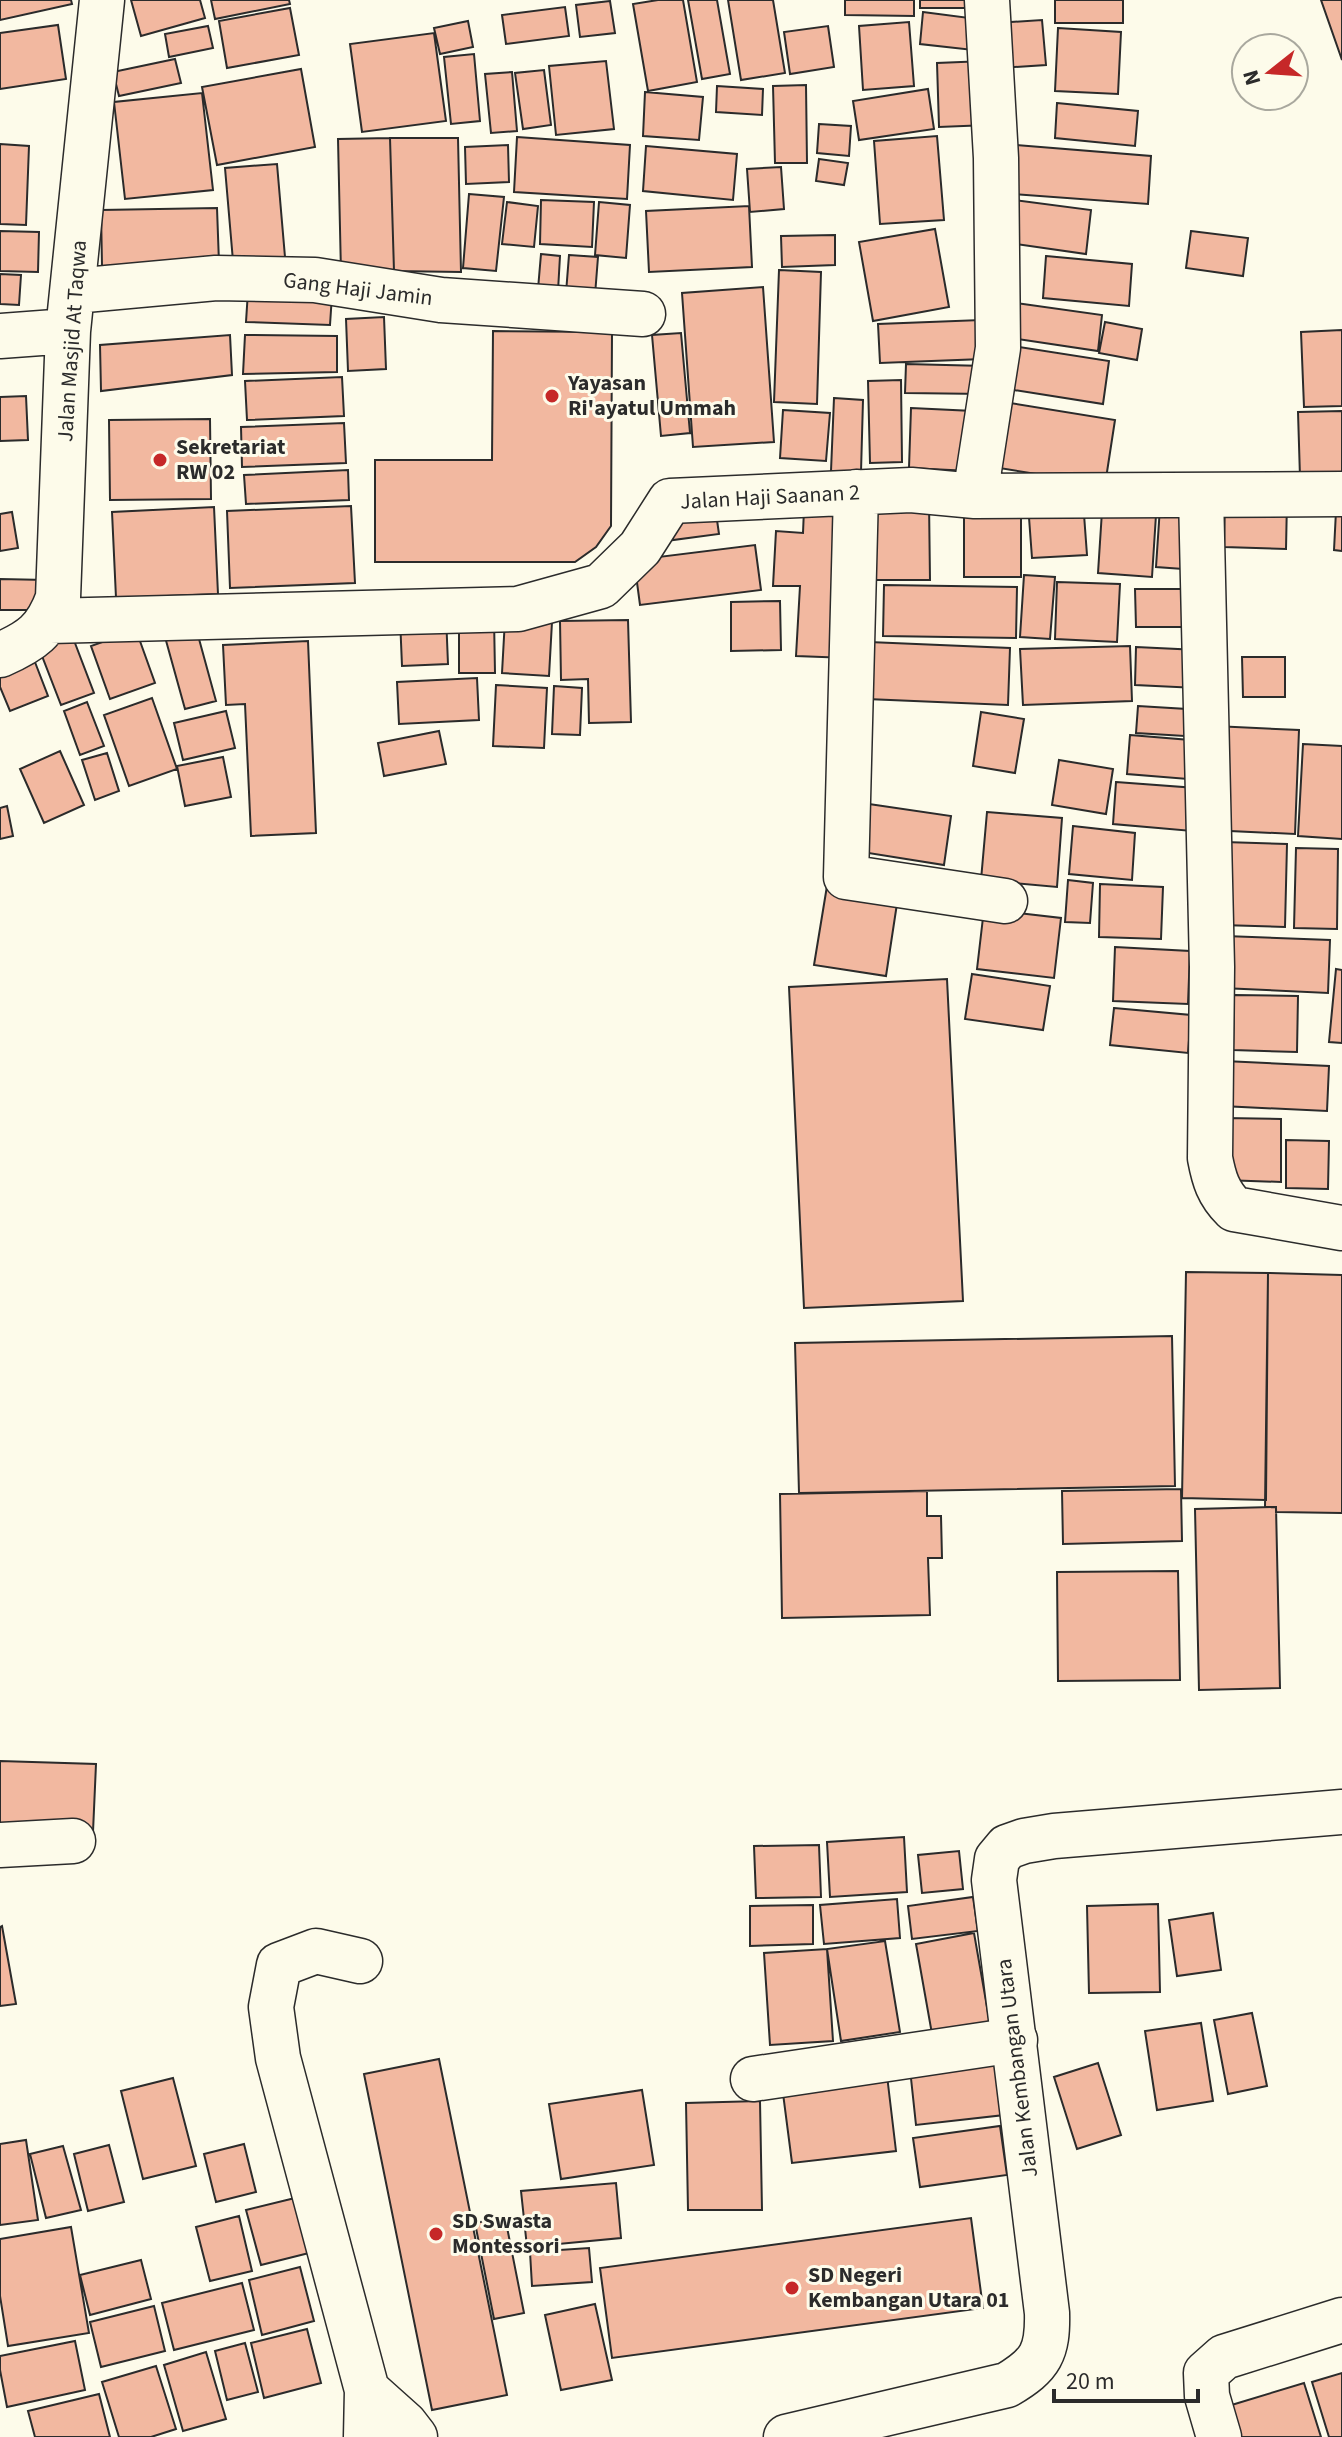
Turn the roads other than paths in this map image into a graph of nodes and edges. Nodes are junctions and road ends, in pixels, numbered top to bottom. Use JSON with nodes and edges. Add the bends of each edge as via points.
{"nodes":[{"id":1,"x":102,"y":0,"type":"edge"},
{"id":2,"x":987,"y":0,"type":"edge"},
{"id":3,"x":71,"y":311,"type":"junction"},
{"id":4,"x":643,"y":314,"type":"dead end"},
{"id":5,"x":0,"y":336,"type":"edge"},
{"id":6,"x":856,"y":492,"type":"junction"},
{"id":7,"x":1342,"y":494,"type":"edge"},
{"id":8,"x":1201,"y":495,"type":"junction"},
{"id":9,"x":975,"y":496,"type":"junction"},
{"id":10,"x":50,"y":621,"type":"junction"},
{"id":11,"x":0,"y":655,"type":"edge"},
{"id":12,"x":1005,"y":901,"type":"dead end"},
{"id":13,"x":1342,"y":1228,"type":"edge"},
{"id":14,"x":1342,"y":1812,"type":"edge"},
{"id":15,"x":73,"y":1841,"type":"dead end"},
{"id":16,"x":0,"y":1845,"type":"edge"},
{"id":17,"x":360,"y":1961,"type":"dead end"},
{"id":18,"x":1015,"y":2040,"type":"junction"},
{"id":19,"x":753,"y":2079,"type":"dead end"},
{"id":20,"x":1342,"y":2320,"type":"edge"},
{"id":21,"x":367,"y":2390,"type":"junction"},
{"id":22,"x":366,"y":2437,"type":"edge"},
{"id":23,"x":415,"y":2437,"type":"edge"},
{"id":24,"x":786,"y":2437,"type":"edge"},
{"id":25,"x":1219,"y":2437,"type":"edge"}],
"edges":[{"from":1,"to":3,"type":"street","name":"Jalan Masjid At Taqwa"},
{"from":2,"to":9,"type":"street","via":[[996,158],[998,348]]},
{"from":3,"to":4,"type":"street","name":"Gang Haji Jamin","via":[[216,278],[315,280],[441,300]]},
{"from":3,"to":5,"type":"street","name":"Gang Haji Jamin"},
{"from":3,"to":10,"type":"street","name":"Jalan Masjid At Taqwa","via":[[58,598]]},
{"from":6,"to":9,"type":"street","name":"Jalan Haji Saanan 2"},
{"from":6,"to":10,"type":"street","name":"Jalan Haji Saanan 2","via":[[670,501],[640,548],[601,586],[518,609]]},
{"from":6,"to":12,"type":"street","via":[[846,877]]},
{"from":7,"to":8,"type":"street","name":"Jalan Haji Saanan 2"},
{"from":8,"to":9,"type":"street","name":"Jalan Haji Saanan 2"},
{"from":8,"to":13,"type":"street","via":[[1212,967],[1210,1158],[1215,1183],[1234,1209]]},
{"from":10,"to":11,"type":"street","via":[[28,643]]},
{"from":14,"to":18,"type":"street","name":"Jalan Kembangan Utara","via":[[1054,1836],[1007,1847],[997,1859],[994,1880]]},
{"from":15,"to":16,"type":"street"},
{"from":17,"to":21,"type":"street","via":[[316,1951],[279,1965],[271,2007],[278,2058]]},
{"from":18,"to":19,"type":"street"},
{"from":18,"to":24,"type":"street","name":"Jalan Kembangan Utara","via":[[1047,2313],[1040,2359],[1007,2385]]},
{"from":20,"to":25,"type":"street","via":[[1224,2357],[1206,2373]]},
{"from":21,"to":22,"type":"street"},
{"from":21,"to":23,"type":"street"}]}
